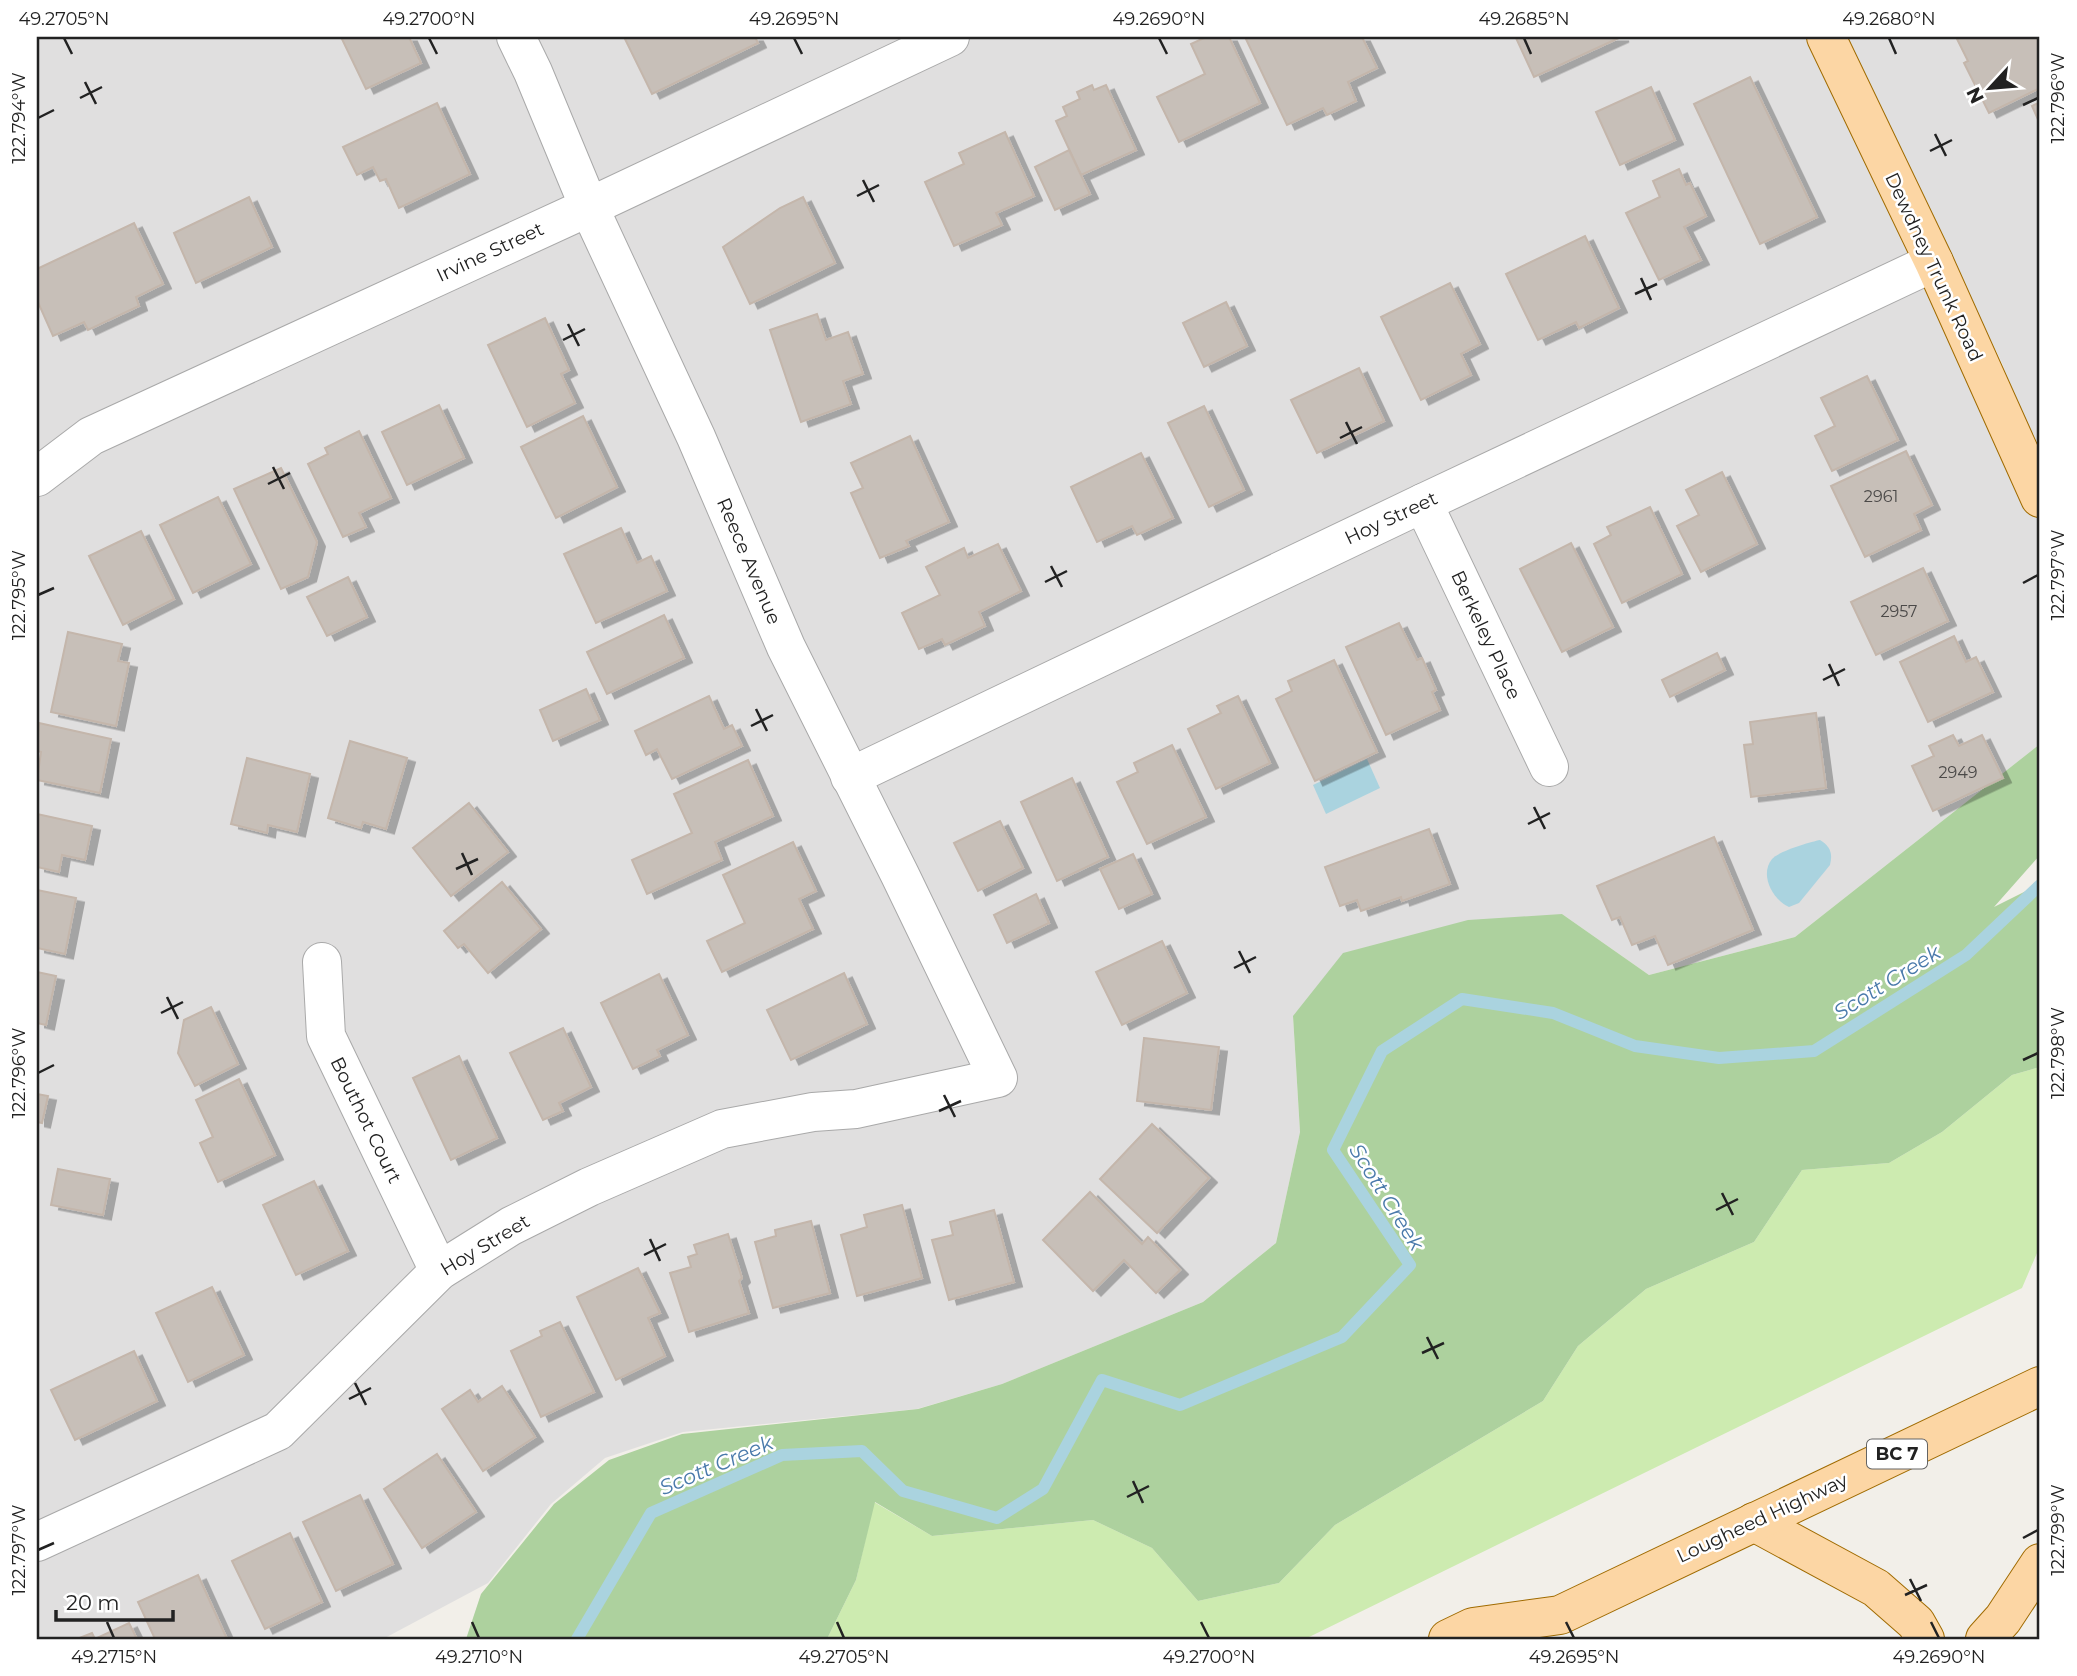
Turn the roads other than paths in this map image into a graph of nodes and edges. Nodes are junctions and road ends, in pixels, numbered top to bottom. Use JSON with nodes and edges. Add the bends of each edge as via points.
{"nodes":[{"id":1,"x":516,"y":37,"type":"edge"},
{"id":2,"x":950,"y":37,"type":"edge"},
{"id":3,"x":1826,"y":37,"type":"edge"},
{"id":4,"x":589,"y":206,"type":"junction"},
{"id":5,"x":1934,"y":262,"type":"junction"},
{"id":6,"x":37,"y":477,"type":"edge"},
{"id":7,"x":2040,"y":498,"type":"edge"},
{"id":8,"x":1423,"y":503,"type":"junction"},
{"id":9,"x":1549,"y":766,"type":"dead end"},
{"id":10,"x":850,"y":777,"type":"junction"},
{"id":11,"x":322,"y":961,"type":"dead end"},
{"id":12,"x":998,"y":1078,"type":"joint"},
{"id":13,"x":439,"y":1271,"type":"junction"},
{"id":14,"x":2040,"y":1386,"type":"edge"},
{"id":15,"x":1754,"y":1522,"type":"junction"},
{"id":16,"x":37,"y":1542,"type":"edge"},
{"id":17,"x":2040,"y":1563,"type":"edge"},
{"id":18,"x":1549,"y":1627,"type":"edge"},
{"id":19,"x":1448,"y":1639,"type":"edge"},
{"id":20,"x":1925,"y":1639,"type":"edge"},
{"id":21,"x":1985,"y":1639,"type":"edge"}],
"edges":[{"from":1,"to":4,"type":"street","name":"Reece Avenue"},
{"from":2,"to":4,"type":"street","name":"Irvine Street"},
{"from":3,"to":5,"type":"main road","name":"Dewdney Trunk Road"},
{"from":4,"to":6,"type":"street","name":"Irvine Street","via":[[91,436]]},
{"from":4,"to":10,"type":"street","name":"Reece Avenue","via":[[786,646]]},
{"from":5,"to":7,"type":"main road","name":"Dewdney Trunk Road"},
{"from":5,"to":8,"type":"street","name":"Hoy Street"},
{"from":8,"to":9,"type":"street","name":"Berkeley Place"},
{"from":8,"to":10,"type":"street","name":"Hoy Street"},
{"from":10,"to":12,"type":"street","name":"Reece Avenue"},
{"from":11,"to":13,"type":"street","name":"Bouthot Court","via":[[326,1036]]},
{"from":12,"to":13,"type":"street","name":"Hoy Street","via":[[856,1109],[722,1129],[511,1226]]},
{"from":13,"to":16,"type":"street","name":"Hoy Street","via":[[278,1431]]},
{"from":14,"to":15,"type":"main road","name":"Lougheed Highway","number":"BC 7"},
{"from":15,"to":18,"type":"main road","name":"Lougheed Highway","number":"BC 7"},
{"from":15,"to":20,"type":"main road","via":[[1877,1588],[1916,1623]]},
{"from":17,"to":21,"type":"main road"},
{"from":18,"to":19,"type":"main road","name":"Lougheed Highway","number":"BC 7","via":[[1473,1628]]}]}
